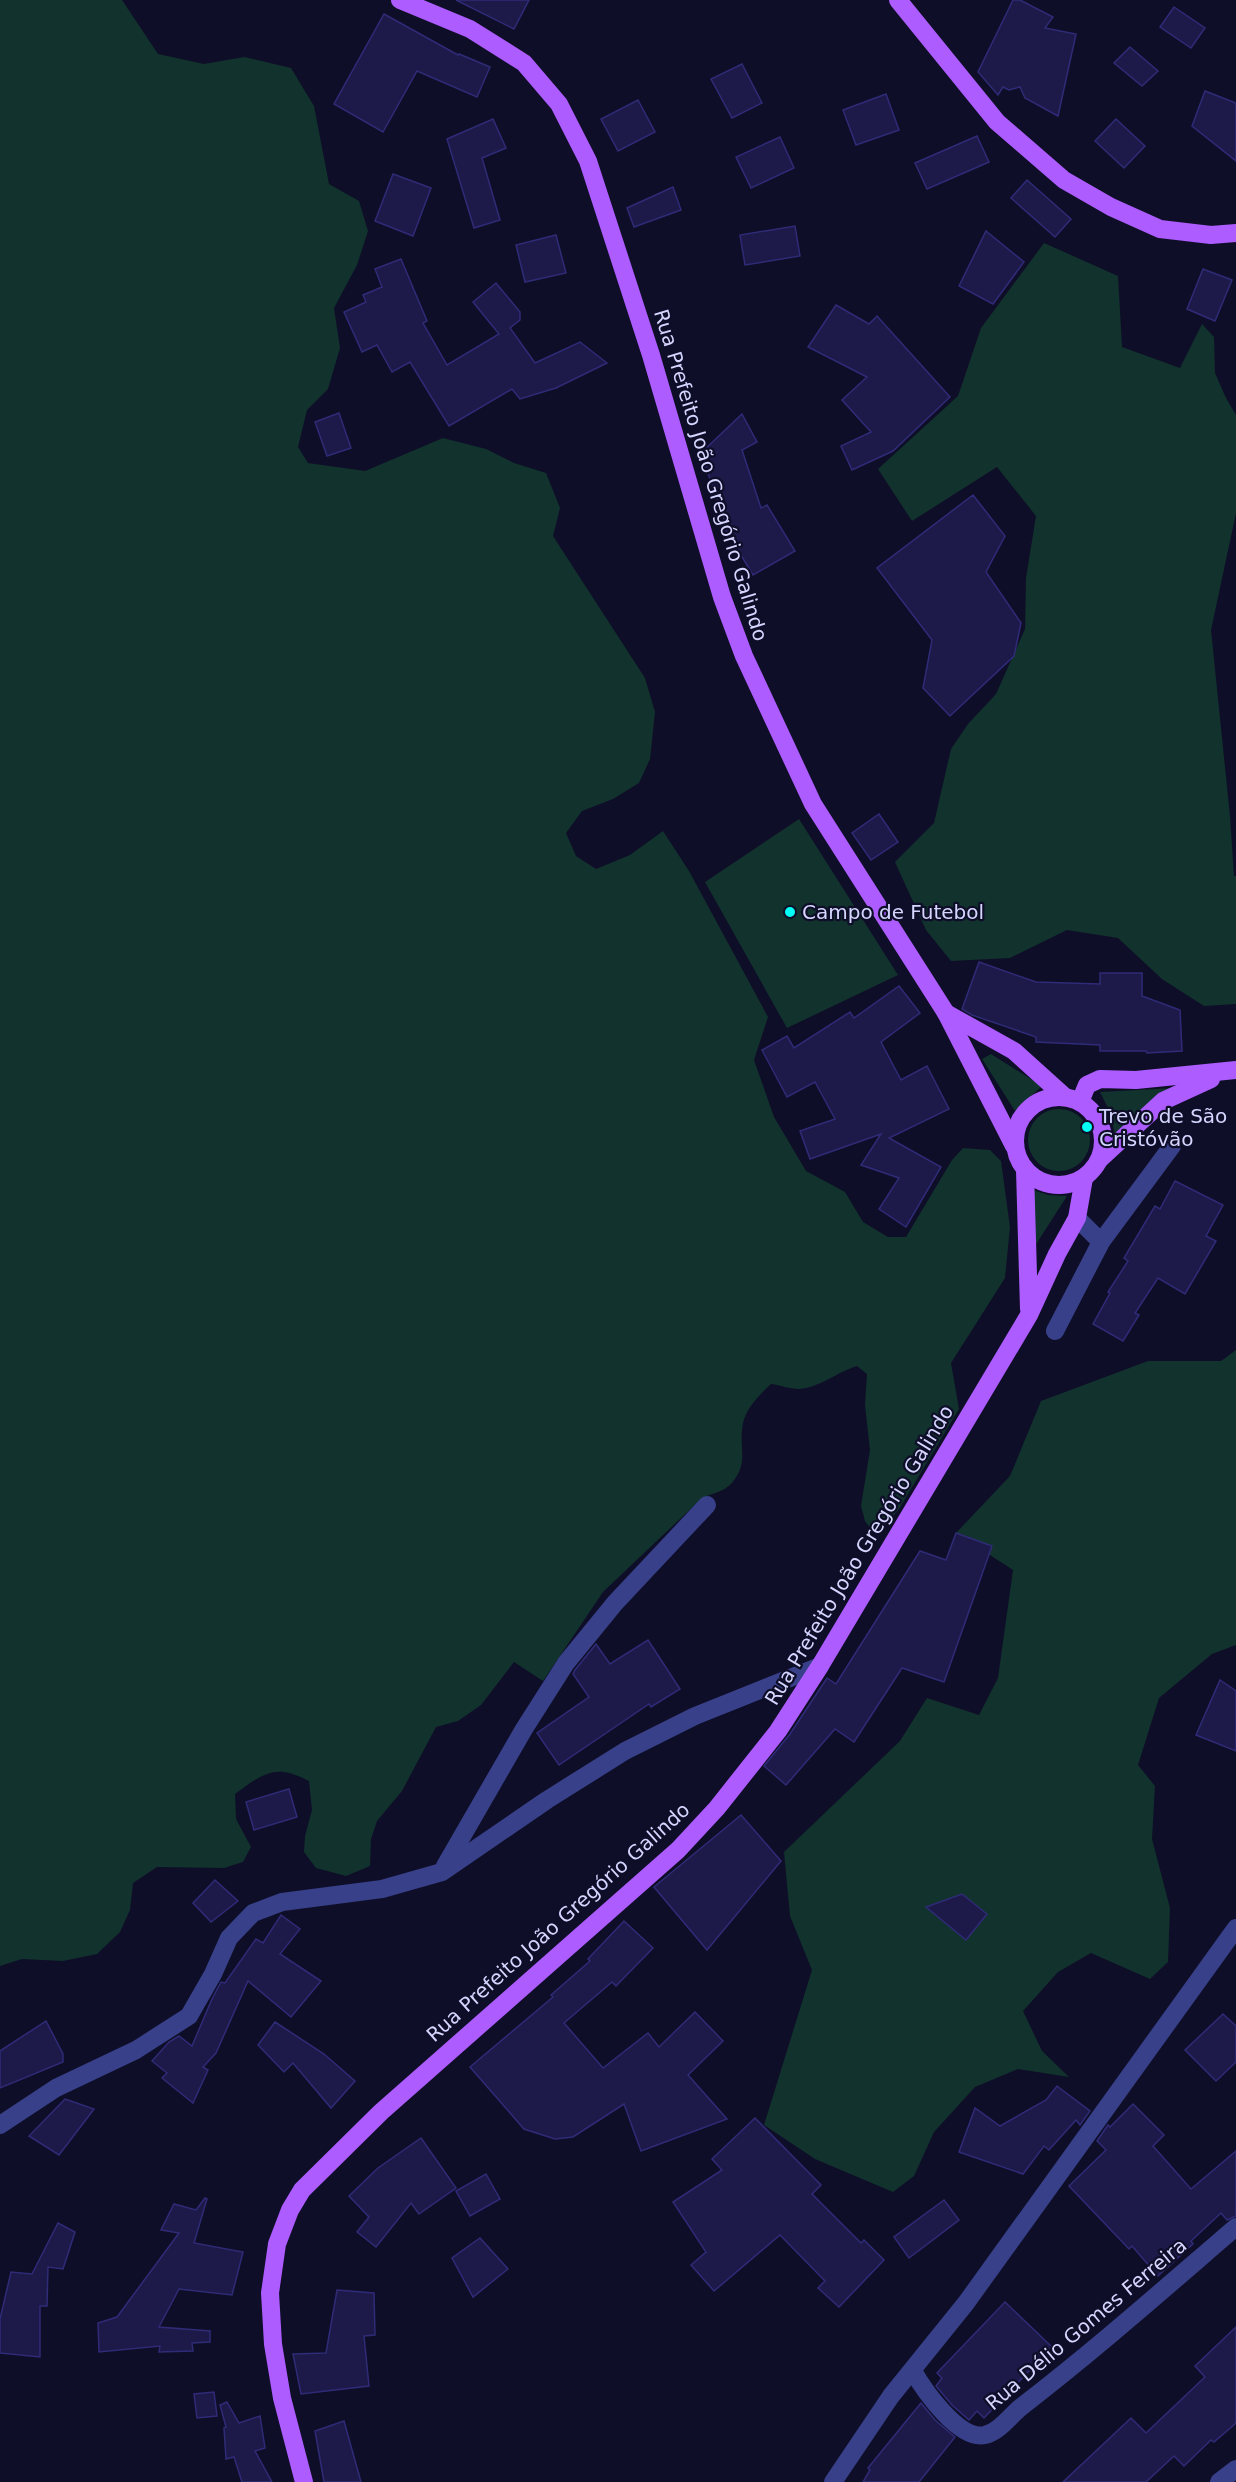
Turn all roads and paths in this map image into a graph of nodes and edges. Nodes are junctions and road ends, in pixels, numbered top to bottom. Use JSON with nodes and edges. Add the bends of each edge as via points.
{"nodes":[{"id":1,"x":400,"y":0,"type":"edge"},
{"id":2,"x":898,"y":0,"type":"edge"},
{"id":3,"x":1236,"y":233,"type":"edge"},
{"id":4,"x":946,"y":1013,"type":"junction"},
{"id":5,"x":1230,"y":1072,"type":"edge"},
{"id":6,"x":1072,"y":1100,"type":"junction"},
{"id":7,"x":1014,"y":1146,"type":"junction"},
{"id":8,"x":1172,"y":1146,"type":"dead end"},
{"id":9,"x":1100,"y":1160,"type":"junction"},
{"id":10,"x":1025,"y":1170,"type":"junction"},
{"id":11,"x":1084,"y":1178,"type":"junction"},
{"id":12,"x":1077,"y":1218,"type":"junction"},
{"id":13,"x":1101,"y":1242,"type":"junction"},
{"id":14,"x":1029,"y":1315,"type":"junction"},
{"id":15,"x":1055,"y":1331,"type":"dead end"},
{"id":16,"x":707,"y":1505,"type":"dead end"},
{"id":17,"x":820,"y":1666,"type":"junction"},
{"id":18,"x":442,"y":1872,"type":"junction"},
{"id":19,"x":1236,"y":1928,"type":"edge"},
{"id":20,"x":0,"y":2125,"type":"edge"},
{"id":21,"x":1236,"y":2227,"type":"edge"},
{"id":22,"x":913,"y":2371,"type":"junction"},
{"id":23,"x":1236,"y":2469,"type":"edge"},
{"id":24,"x":304,"y":2482,"type":"edge"},
{"id":25,"x":833,"y":2482,"type":"edge"},
{"id":26,"x":1219,"y":2482,"type":"edge"}],
"edges":[{"from":1,"to":4,"type":"main road","name":"Rua Prefeito João Gregório Galindo","via":[[470,29],[524,63],[559,104],[588,161],[651,355],[722,597],[744,656],[813,804]]},
{"from":2,"to":3,"type":"main road","via":[[997,122],[1064,180],[1160,230],[1211,236]]},
{"from":4,"to":6,"type":"main road","via":[[1014,1051]]},
{"from":4,"to":7,"type":"main road","name":"Rua Prefeito João Gregório Galindo"},
{"from":5,"to":6,"type":"main road","via":[[1100,1079]]},
{"from":5,"to":9,"type":"main road","via":[[1163,1101]]},
{"from":6,"to":7,"type":"main road","via":[[1052,1097],[1039,1101],[1020,1120]]},
{"from":6,"to":9,"type":"main road","via":[[1091,1110],[1099,1121],[1103,1134]]},
{"from":7,"to":10,"type":"main road"},
{"from":8,"to":13,"type":"street"},
{"from":9,"to":11,"type":"main road"},
{"from":10,"to":11,"type":"main road","via":[[1035,1179],[1060,1186]]},
{"from":10,"to":14,"type":"main road"},
{"from":11,"to":12,"type":"main road","name":"Rua Prefeito João Gregório Galindo"},
{"from":12,"to":13,"type":"street"},
{"from":12,"to":14,"type":"main road","name":"Rua Prefeito João Gregório Galindo"},
{"from":13,"to":15,"type":"street"},
{"from":14,"to":17,"type":"main road","name":"Rua Prefeito João Gregório Galindo"},
{"from":16,"to":18,"type":"street","via":[[615,1603],[566,1663]]},
{"from":17,"to":18,"type":"street","via":[[695,1716],[625,1751]]},
{"from":17,"to":24,"type":"main road","name":"Rua Prefeito João Gregório Galindo","via":[[778,1731],[678,1850],[389,2104],[302,2190],[277,2244],[270,2293],[280,2387]]},
{"from":18,"to":20,"type":"street","via":[[382,1889],[282,1902],[253,1913],[229,1938],[189,2016],[136,2050],[56,2088]]},
{"from":19,"to":22,"type":"street"},
{"from":21,"to":22,"type":"street","name":"Rua Délio Gomes Ferreira","via":[[1069,2370],[985,2435],[968,2432],[936,2406]]},
{"from":22,"to":25,"type":"street","via":[[891,2396]]},
{"from":23,"to":26,"type":"street"}]}
